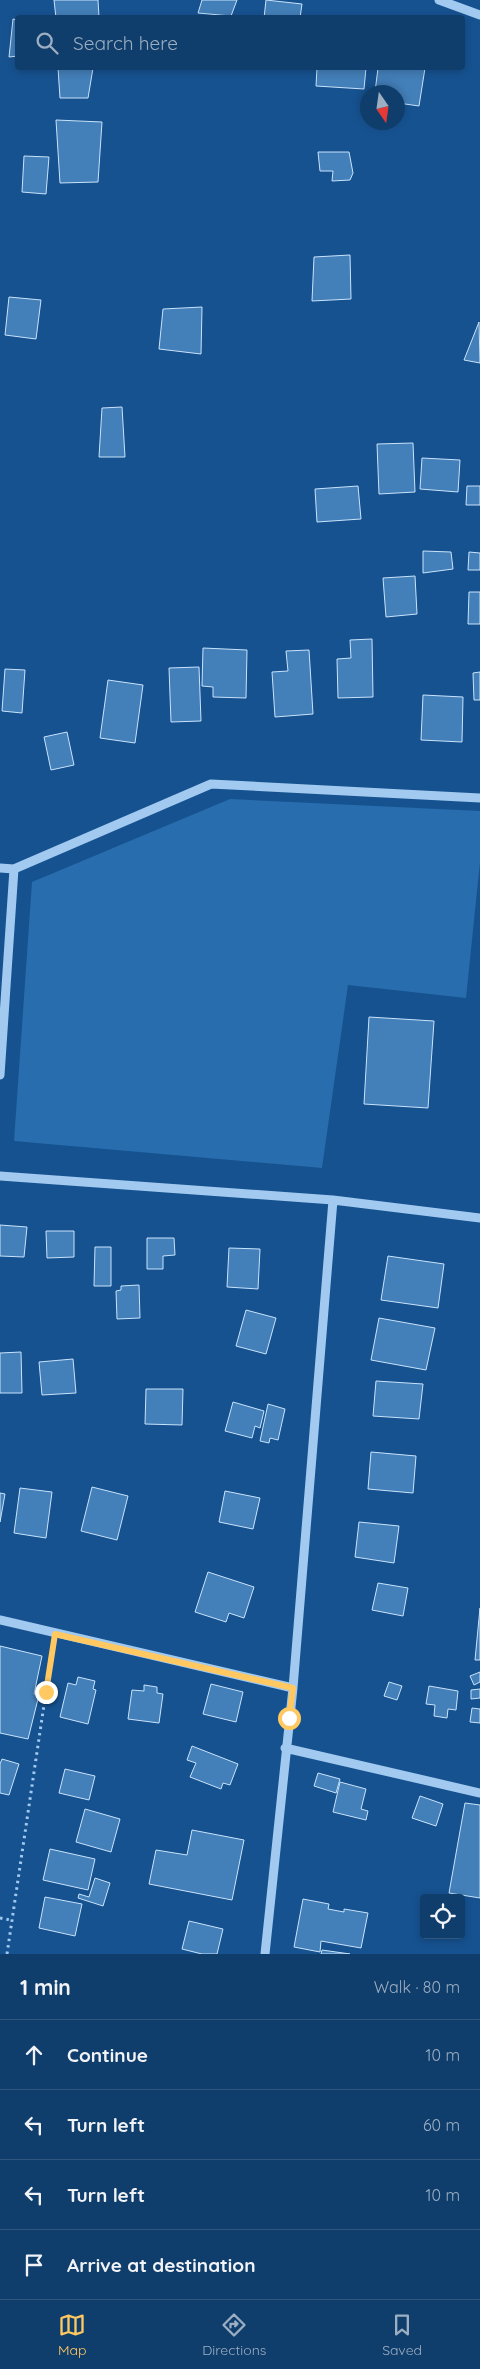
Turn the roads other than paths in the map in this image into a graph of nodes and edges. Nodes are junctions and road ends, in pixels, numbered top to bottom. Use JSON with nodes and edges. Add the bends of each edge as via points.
{"nodes":[{"id":1,"x":439,"y":0,"type":"edge"},
{"id":2,"x":480,"y":15,"type":"edge"},
{"id":3,"x":480,"y":798,"type":"edge"},
{"id":4,"x":0,"y":868,"type":"edge"},
{"id":5,"x":14,"y":869,"type":"junction"},
{"id":6,"x":0,"y":1075,"type":"edge"},
{"id":7,"x":0,"y":1176,"type":"edge"},
{"id":8,"x":333,"y":1200,"type":"junction"},
{"id":9,"x":480,"y":1218,"type":"edge"},
{"id":10,"x":0,"y":1620,"type":"edge"},
{"id":11,"x":293,"y":1688,"type":"junction"},
{"id":12,"x":285,"y":1748,"type":"junction"},
{"id":13,"x":480,"y":1793,"type":"edge"},
{"id":14,"x":265,"y":1954,"type":"edge"}],
"edges":[{"from":1,"to":2,"type":"street"},
{"from":3,"to":5,"type":"street","via":[[211,784]]},
{"from":4,"to":5,"type":"street"},
{"from":5,"to":6,"type":"street"},
{"from":7,"to":8,"type":"street"},
{"from":8,"to":9,"type":"street"},
{"from":8,"to":11,"type":"street"},
{"from":10,"to":11,"type":"street"},
{"from":11,"to":12,"type":"street"},
{"from":12,"to":13,"type":"street"},
{"from":12,"to":14,"type":"street"}]}
